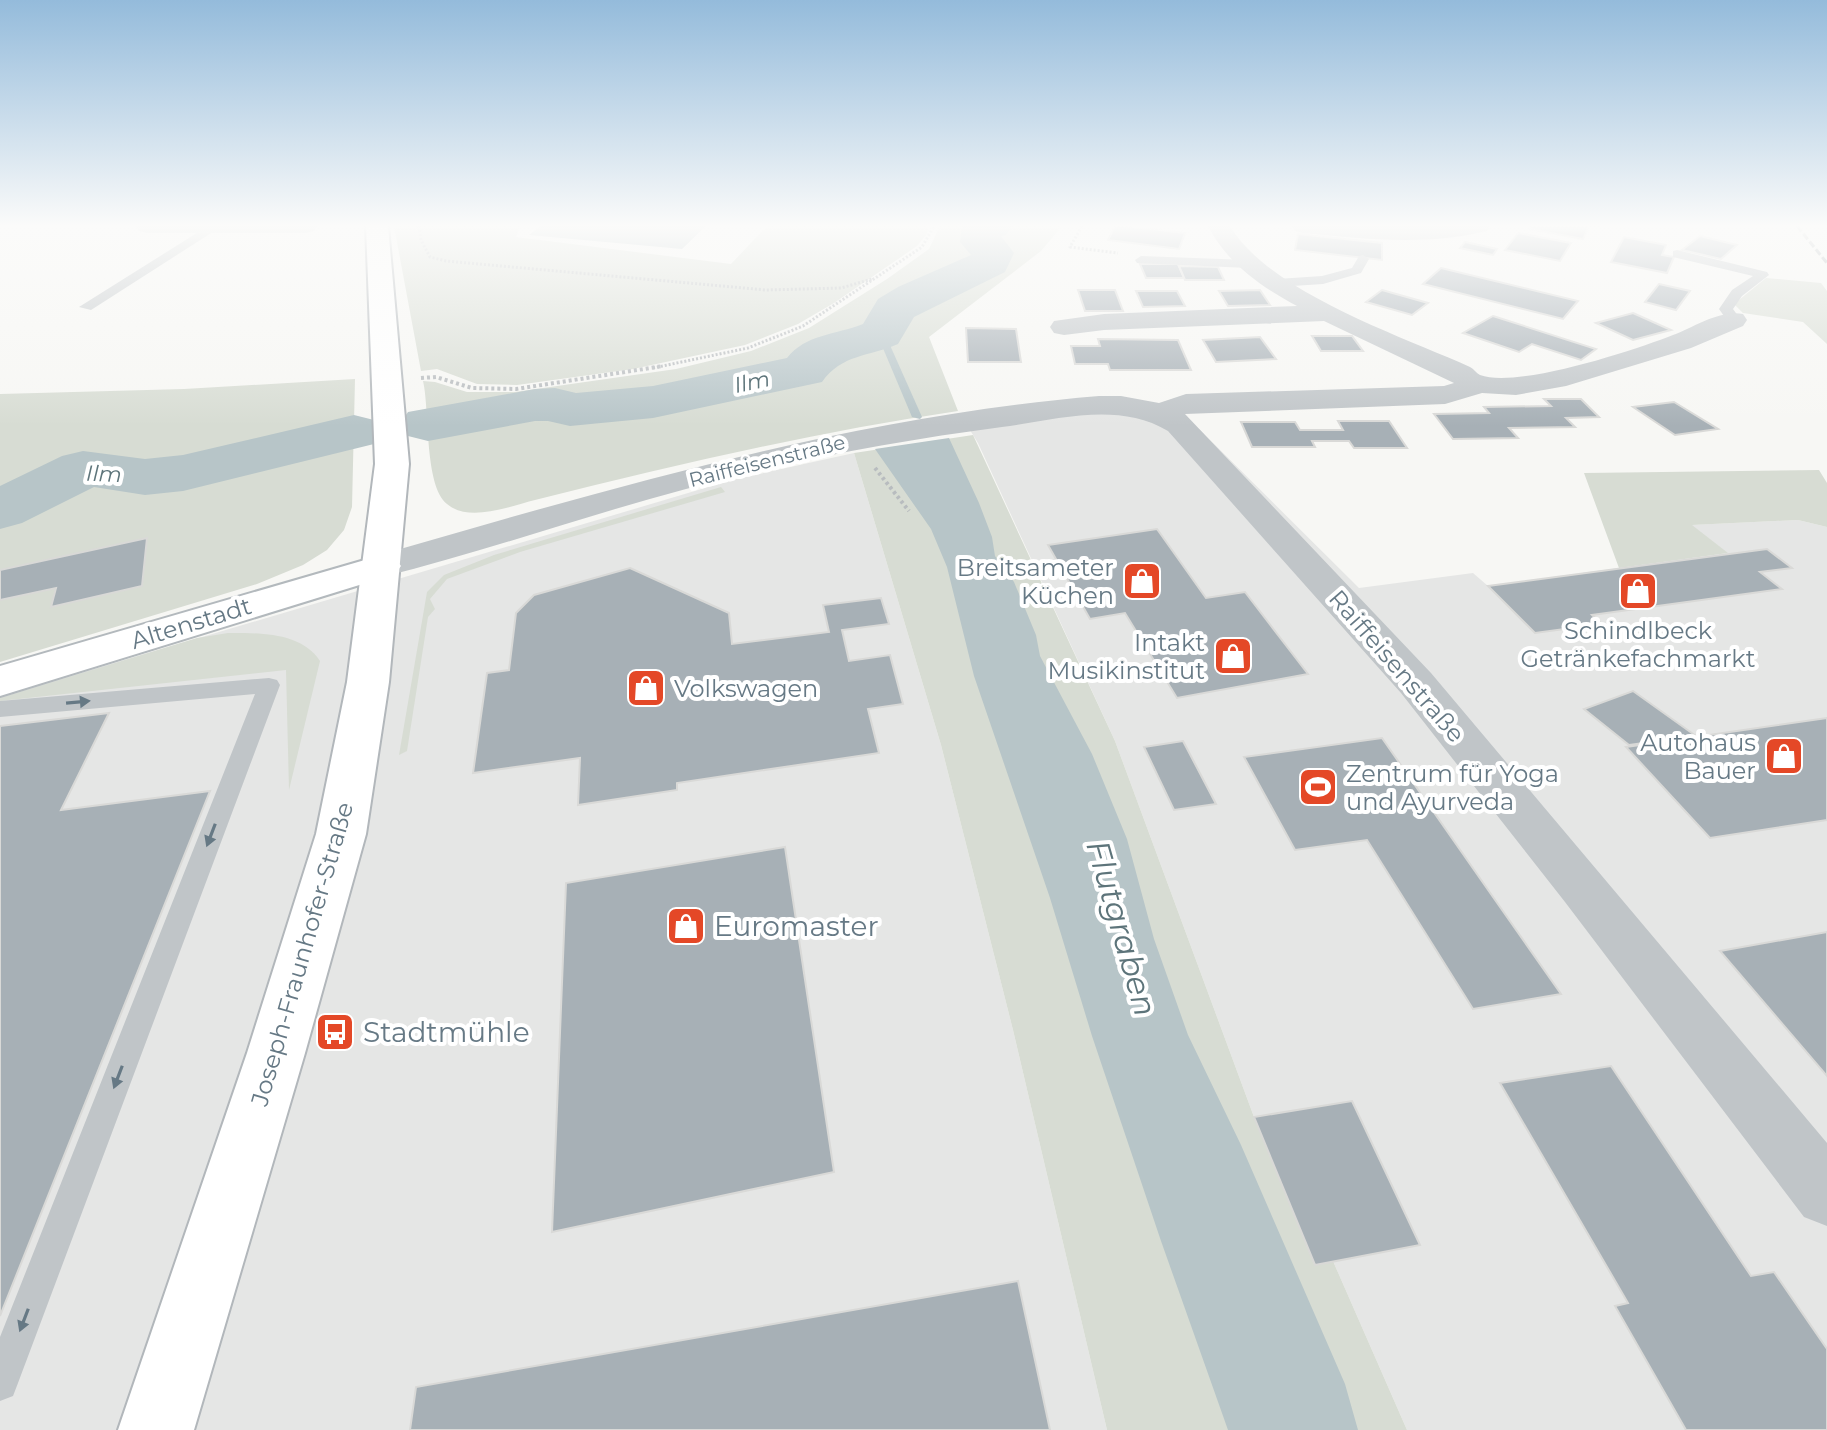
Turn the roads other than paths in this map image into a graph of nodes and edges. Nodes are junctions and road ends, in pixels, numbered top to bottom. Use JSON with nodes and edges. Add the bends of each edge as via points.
{"nodes":[{"id":1,"x":109,"y":293,"type":"edge"},
{"id":2,"x":382,"y":293,"type":"edge"},
{"id":3,"x":1294,"y":293,"type":"edge"},
{"id":4,"x":1740,"y":293,"type":"edge"},
{"id":5,"x":86,"y":307,"type":"dead end"},
{"id":6,"x":1328,"y":313,"type":"junction"},
{"id":7,"x":1734,"y":320,"type":"joint"},
{"id":8,"x":1064,"y":327,"type":"dead end"},
{"id":9,"x":1472,"y":383,"type":"junction"},
{"id":10,"x":1162,"y":413,"type":"junction"},
{"id":11,"x":382,"y":566,"type":"junction"},
{"id":12,"x":0,"y":681,"type":"edge"},
{"id":13,"x":0,"y":709,"type":"edge"},
{"id":14,"x":1827,"y":1194,"type":"edge"},
{"id":15,"x":0,"y":1383,"type":"edge"},
{"id":16,"x":156,"y":1430,"type":"edge"}],
"edges":[{"from":1,"to":5,"type":"lane"},
{"from":2,"to":11,"type":"main road","name":"Joseph-Fraunhofer-Straße","via":[[392,464]]},
{"from":3,"to":6,"type":"street"},
{"from":4,"to":7,"type":"lane","via":[[1726,309]]},
{"from":6,"to":8,"type":"street"},
{"from":6,"to":9,"type":"street"},
{"from":7,"to":9,"type":"street","name":"Raiffeisenstraße","via":[[1556,380],[1516,386]]},
{"from":9,"to":10,"type":"street","name":"Raiffeisenstraße","via":[[1445,395],[1186,403]]},
{"from":10,"to":11,"type":"street","name":"Raiffeisenstraße","via":[[1104,406],[859,439],[741,465]]},
{"from":10,"to":14,"type":"street","name":"Raiffeisenstraße","via":[[1179,424],[1416,683]]},
{"from":11,"to":12,"type":"main road","name":"Altenstadt"},
{"from":11,"to":16,"type":"main road","name":"Joseph-Fraunhofer-Straße","via":[[341,834]]},
{"from":13,"to":15,"type":"lane","one_way":true,"via":[[269,685]]}]}
